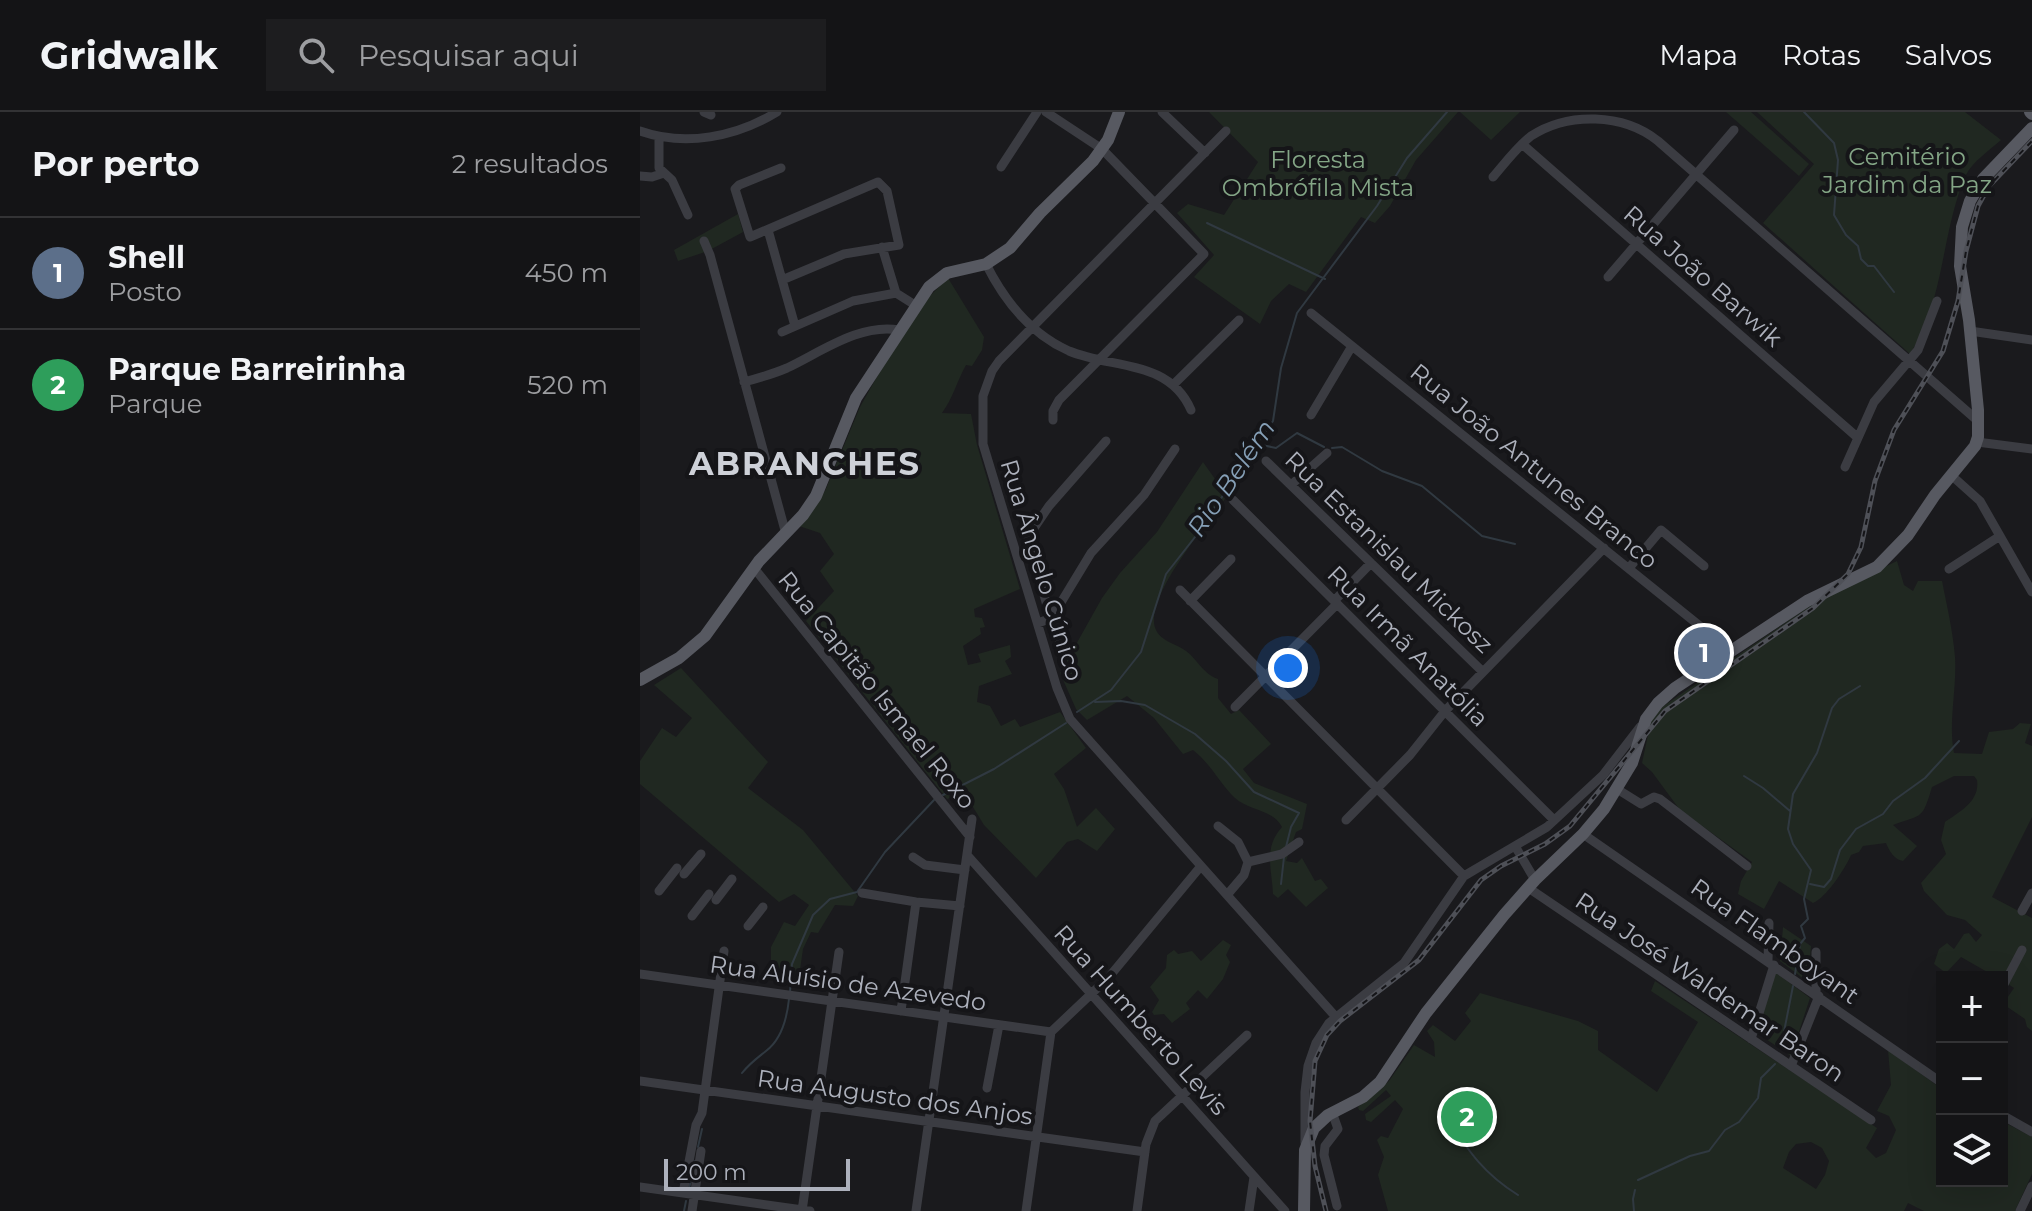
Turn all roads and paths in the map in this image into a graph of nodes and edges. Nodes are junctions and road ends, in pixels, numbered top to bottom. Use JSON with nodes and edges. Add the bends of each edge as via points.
{"nodes":[{"id":1,"x":777,"y":112,"type":"edge"},
{"id":2,"x":1037,"y":112,"type":"edge"},
{"id":3,"x":1046,"y":112,"type":"edge"},
{"id":4,"x":1119,"y":112,"type":"edge"},
{"id":5,"x":1162,"y":112,"type":"edge"},
{"id":6,"x":2032,"y":128,"type":"edge"},
{"id":7,"x":1734,"y":130,"type":"dead end"},
{"id":8,"x":640,"y":131,"type":"edge"},
{"id":9,"x":1226,"y":131,"type":"dead end"},
{"id":10,"x":659,"y":137,"type":"junction"},
{"id":11,"x":1522,"y":144,"type":"junction"},
{"id":12,"x":1102,"y":149,"type":"junction"},
{"id":13,"x":1205,"y":153,"type":"junction"},
{"id":14,"x":1001,"y":167,"type":"dead end"},
{"id":15,"x":781,"y":168,"type":"dead end"},
{"id":16,"x":662,"y":170,"type":"junction"},
{"id":17,"x":1696,"y":174,"type":"junction"},
{"id":18,"x":640,"y":175,"type":"edge"},
{"id":19,"x":1493,"y":177,"type":"dead end"},
{"id":20,"x":1154,"y":203,"type":"junction"},
{"id":21,"x":688,"y":215,"type":"dead end"},
{"id":22,"x":768,"y":230,"type":"junction"},
{"id":23,"x":704,"y":241,"type":"dead end"},
{"id":24,"x":1636,"y":244,"type":"junction"},
{"id":25,"x":882,"y":247,"type":"junction"},
{"id":26,"x":986,"y":264,"type":"junction"},
{"id":27,"x":1608,"y":277,"type":"dead end"},
{"id":28,"x":782,"y":280,"type":"junction"},
{"id":29,"x":899,"y":295,"type":"junction"},
{"id":30,"x":1937,"y":301,"type":"dead end"},
{"id":31,"x":915,"y":305,"type":"junction"},
{"id":32,"x":1311,"y":313,"type":"dead end"},
{"id":33,"x":1239,"y":320,"type":"dead end"},
{"id":34,"x":795,"y":326,"type":"junction"},
{"id":35,"x":1032,"y":326,"type":"junction"},
{"id":36,"x":899,"y":330,"type":"junction"},
{"id":37,"x":1970,"y":331,"type":"junction"},
{"id":38,"x":782,"y":332,"type":"dead end"},
{"id":39,"x":2032,"y":340,"type":"edge"},
{"id":40,"x":1352,"y":346,"type":"junction"},
{"id":41,"x":1099,"y":360,"type":"junction"},
{"id":42,"x":1910,"y":361,"type":"junction"},
{"id":43,"x":744,"y":382,"type":"junction"},
{"id":44,"x":1173,"y":385,"type":"junction"},
{"id":45,"x":1191,"y":410,"type":"dead end"},
{"id":46,"x":1311,"y":415,"type":"dead end"},
{"id":47,"x":1053,"y":420,"type":"dead end"},
{"id":48,"x":1978,"y":421,"type":"junction"},
{"id":49,"x":1857,"y":437,"type":"junction"},
{"id":50,"x":1106,"y":441,"type":"dead end"},
{"id":51,"x":1977,"y":442,"type":"junction"},
{"id":52,"x":1175,"y":449,"type":"dead end"},
{"id":53,"x":2032,"y":449,"type":"edge"},
{"id":54,"x":1327,"y":453,"type":"dead end"},
{"id":55,"x":1266,"y":461,"type":"dead end"},
{"id":56,"x":1845,"y":467,"type":"dead end"},
{"id":57,"x":1951,"y":475,"type":"junction"},
{"id":58,"x":1291,"y":485,"type":"junction"},
{"id":59,"x":1233,"y":500,"type":"dead end"},
{"id":60,"x":786,"y":534,"type":"junction"},
{"id":61,"x":2000,"y":536,"type":"junction"},
{"id":62,"x":1604,"y":548,"type":"junction"},
{"id":63,"x":1231,"y":559,"type":"dead end"},
{"id":64,"x":1371,"y":563,"type":"junction"},
{"id":65,"x":1704,"y":566,"type":"dead end"},
{"id":66,"x":754,"y":568,"type":"junction"},
{"id":67,"x":1629,"y":568,"type":"junction"},
{"id":68,"x":1949,"y":569,"type":"dead end"},
{"id":69,"x":1180,"y":590,"type":"dead end"},
{"id":70,"x":2032,"y":592,"type":"edge"},
{"id":71,"x":1190,"y":601,"type":"junction"},
{"id":72,"x":1336,"y":602,"type":"junction"},
{"id":73,"x":1054,"y":614,"type":"junction"},
{"id":74,"x":1036,"y":619,"type":"junction"},
{"id":75,"x":1059,"y":640,"type":"dead end"},
{"id":76,"x":1731,"y":651,"type":"junction"},
{"id":77,"x":1483,"y":672,"type":"junction"},
{"id":78,"x":1265,"y":676,"type":"junction"},
{"id":79,"x":640,"y":680,"type":"edge"},
{"id":80,"x":1235,"y":707,"type":"dead end"},
{"id":81,"x":1445,"y":711,"type":"junction"},
{"id":82,"x":1646,"y":719,"type":"junction"},
{"id":83,"x":1377,"y":789,"type":"junction"},
{"id":84,"x":1617,"y":789,"type":"junction"},
{"id":85,"x":972,"y":819,"type":"dead end"},
{"id":86,"x":1346,"y":820,"type":"dead end"},
{"id":87,"x":1554,"y":820,"type":"junction"},
{"id":88,"x":1218,"y":826,"type":"dead end"},
{"id":89,"x":1583,"y":834,"type":"junction"},
{"id":90,"x":970,"y":837,"type":"junction"},
{"id":91,"x":1299,"y":842,"type":"dead end"},
{"id":92,"x":1515,"y":846,"type":"junction"},
{"id":93,"x":701,"y":854,"type":"dead end"},
{"id":94,"x":967,"y":855,"type":"junction"},
{"id":95,"x":913,"y":857,"type":"dead end"},
{"id":96,"x":1248,"y":862,"type":"junction"},
{"id":97,"x":1201,"y":866,"type":"junction"},
{"id":98,"x":1747,"y":866,"type":"dead end"},
{"id":99,"x":965,"y":870,"type":"junction"},
{"id":100,"x":1464,"y":876,"type":"junction"},
{"id":101,"x":732,"y":879,"type":"dead end"},
{"id":102,"x":1531,"y":884,"type":"junction"},
{"id":103,"x":659,"y":891,"type":"dead end"},
{"id":104,"x":862,"y":893,"type":"dead end"},
{"id":105,"x":2032,"y":893,"type":"edge"},
{"id":106,"x":1227,"y":895,"type":"junction"},
{"id":107,"x":916,"y":902,"type":"junction"},
{"id":108,"x":960,"y":906,"type":"junction"},
{"id":109,"x":763,"y":907,"type":"dead end"},
{"id":110,"x":2022,"y":911,"type":"dead end"},
{"id":111,"x":692,"y":916,"type":"dead end"},
{"id":112,"x":1769,"y":923,"type":"dead end"},
{"id":113,"x":748,"y":926,"type":"dead end"},
{"id":114,"x":2022,"y":950,"type":"dead end"},
{"id":115,"x":724,"y":951,"type":"dead end"},
{"id":116,"x":839,"y":952,"type":"dead end"},
{"id":117,"x":1816,"y":952,"type":"dead end"},
{"id":118,"x":1771,"y":963,"type":"junction"},
{"id":119,"x":640,"y":974,"type":"edge"},
{"id":120,"x":2008,"y":977,"type":"edge"},
{"id":121,"x":719,"y":985,"type":"junction"},
{"id":122,"x":1091,"y":995,"type":"junction"},
{"id":123,"x":1817,"y":995,"type":"junction"},
{"id":124,"x":832,"y":1001,"type":"junction"},
{"id":125,"x":901,"y":1011,"type":"junction"},
{"id":126,"x":1335,"y":1016,"type":"junction"},
{"id":127,"x":944,"y":1017,"type":"junction"},
{"id":128,"x":999,"y":1025,"type":"junction"},
{"id":129,"x":1051,"y":1032,"type":"junction"},
{"id":130,"x":1247,"y":1035,"type":"dead end"},
{"id":131,"x":1751,"y":1039,"type":"junction"},
{"id":132,"x":1791,"y":1066,"type":"junction"},
{"id":133,"x":1936,"y":1079,"type":"edge"},
{"id":134,"x":640,"y":1081,"type":"edge"},
{"id":135,"x":987,"y":1088,"type":"dead end"},
{"id":136,"x":705,"y":1091,"type":"junction"},
{"id":137,"x":1181,"y":1095,"type":"junction"},
{"id":138,"x":817,"y":1106,"type":"junction"},
{"id":139,"x":1332,"y":1112,"type":"junction"},
{"id":140,"x":2008,"y":1118,"type":"edge"},
{"id":141,"x":1871,"y":1120,"type":"dead end"},
{"id":142,"x":928,"y":1122,"type":"junction"},
{"id":143,"x":2032,"y":1132,"type":"edge"},
{"id":144,"x":1036,"y":1137,"type":"junction"},
{"id":145,"x":1305,"y":1150,"type":"junction"},
{"id":146,"x":701,"y":1151,"type":"dead end"},
{"id":147,"x":1145,"y":1152,"type":"junction"},
{"id":148,"x":1254,"y":1177,"type":"junction"},
{"id":149,"x":2032,"y":1186,"type":"edge"},
{"id":150,"x":640,"y":1187,"type":"edge"},
{"id":151,"x":683,"y":1193,"type":"junction"},
{"id":152,"x":695,"y":1195,"type":"junction"},
{"id":153,"x":1337,"y":1206,"type":"dead end"},
{"id":154,"x":802,"y":1210,"type":"edge"},
{"id":155,"x":692,"y":1211,"type":"edge"},
{"id":156,"x":810,"y":1211,"type":"edge"},
{"id":157,"x":916,"y":1211,"type":"edge"},
{"id":158,"x":1026,"y":1211,"type":"edge"},
{"id":159,"x":1137,"y":1211,"type":"edge"},
{"id":160,"x":1249,"y":1211,"type":"edge"},
{"id":161,"x":1285,"y":1211,"type":"edge"},
{"id":162,"x":1304,"y":1211,"type":"edge"},
{"id":163,"x":2020,"y":1211,"type":"edge"}],
"edges":[{"from":1,"to":10,"type":"street","via":[[732,132],[690,139]]},
{"from":2,"to":14,"type":"street"},
{"from":3,"to":12,"type":"street"},
{"from":4,"to":12,"type":"main road"},
{"from":5,"to":13,"type":"street"},
{"from":6,"to":37,"type":"main road","via":[[1983,179],[1966,213],[1959,257]]},
{"from":7,"to":17,"type":"street"},
{"from":8,"to":10,"type":"street"},
{"from":9,"to":13,"type":"street","name":"Rua Ângelo Cúnico"},
{"from":10,"to":16,"type":"street"},
{"from":11,"to":17,"type":"street","via":[[1566,119],[1611,119],[1650,135]]},
{"from":11,"to":19,"type":"street"},
{"from":11,"to":24,"type":"street","name":"Rua João Barwik"},
{"from":12,"to":20,"type":"street"},
{"from":12,"to":26,"type":"main road","via":[[1010,248]]},
{"from":13,"to":20,"type":"street","name":"Rua Ângelo Cúnico"},
{"from":15,"to":22,"type":"street","via":[[735,189],[748,236]]},
{"from":16,"to":18,"type":"street"},
{"from":16,"to":21,"type":"street"},
{"from":17,"to":24,"type":"street"},
{"from":17,"to":42,"type":"street"},
{"from":20,"to":35,"type":"street","name":"Rua Ângelo Cúnico"},
{"from":20,"to":41,"type":"street","via":[[1204,254]]},
{"from":22,"to":25,"type":"street","via":[[878,182],[887,191],[899,245]]},
{"from":22,"to":28,"type":"street"},
{"from":23,"to":43,"type":"street"},
{"from":24,"to":27,"type":"street"},
{"from":24,"to":49,"type":"street","name":"Rua João Barwik"},
{"from":25,"to":28,"type":"street","via":[[844,254]]},
{"from":25,"to":29,"type":"street"},
{"from":26,"to":31,"type":"main road","via":[[941,276]]},
{"from":26,"to":35,"type":"street","via":[[1006,298]]},
{"from":28,"to":34,"type":"street"},
{"from":29,"to":31,"type":"street"},
{"from":29,"to":34,"type":"street","via":[[853,301]]},
{"from":30,"to":42,"type":"street"},
{"from":31,"to":36,"type":"main road"},
{"from":32,"to":40,"type":"street","name":"Rua João Antunes Branco"},
{"from":33,"to":44,"type":"street"},
{"from":34,"to":38,"type":"street"},
{"from":35,"to":41,"type":"street","via":[[1062,347]]},
{"from":35,"to":74,"type":"street","name":"Rua Ângelo Cúnico","via":[[992,371],[981,420],[986,458]]},
{"from":36,"to":43,"type":"street","via":[[859,334]]},
{"from":36,"to":60,"type":"main road","via":[[856,398],[816,496]]},
{"from":37,"to":39,"type":"street"},
{"from":37,"to":48,"type":"main road"},
{"from":40,"to":46,"type":"street"},
{"from":40,"to":62,"type":"street","name":"Rua João Antunes Branco"},
{"from":41,"to":44,"type":"street","via":[[1148,370]]},
{"from":41,"to":47,"type":"street","via":[[1059,400]]},
{"from":42,"to":48,"type":"street"},
{"from":42,"to":49,"type":"street","via":[[1874,402]]},
{"from":43,"to":60,"type":"street"},
{"from":44,"to":45,"type":"street"},
{"from":48,"to":51,"type":"main road"},
{"from":49,"to":56,"type":"street"},
{"from":50,"to":73,"type":"street","via":[[1028,537]]},
{"from":51,"to":53,"type":"street"},
{"from":51,"to":57,"type":"main road"},
{"from":52,"to":73,"type":"street","via":[[1144,495],[1091,553]]},
{"from":54,"to":58,"type":"street"},
{"from":55,"to":58,"type":"street","name":"Rua Estanislau Mickosz"},
{"from":57,"to":61,"type":"street","via":[[1980,501]]},
{"from":57,"to":76,"type":"main road","via":[[1908,535],[1877,567],[1820,594]]},
{"from":58,"to":64,"type":"street","name":"Rua Estanislau Mickosz"},
{"from":59,"to":72,"type":"street","name":"Rua Irmã Anatólia"},
{"from":60,"to":66,"type":"main road"},
{"from":61,"to":68,"type":"street"},
{"from":61,"to":70,"type":"street"},
{"from":62,"to":67,"type":"street","name":"Rua João Antunes Branco"},
{"from":62,"to":77,"type":"street"},
{"from":63,"to":71,"type":"street"},
{"from":64,"to":72,"type":"street"},
{"from":64,"to":77,"type":"street","name":"Rua Estanislau Mickosz"},
{"from":65,"to":67,"type":"street","via":[[1661,530]]},
{"from":66,"to":79,"type":"main road","via":[[705,636]]},
{"from":66,"to":90,"type":"street","name":"Rua Capitão Ismael Roxo"},
{"from":67,"to":76,"type":"street","name":"Rua João Antunes Branco"},
{"from":69,"to":71,"type":"street"},
{"from":71,"to":78,"type":"street"},
{"from":72,"to":78,"type":"street"},
{"from":72,"to":81,"type":"street","name":"Rua Irmã Anatólia"},
{"from":73,"to":74,"type":"street"},
{"from":73,"to":75,"type":"street"},
{"from":74,"to":97,"type":"street","name":"Rua Ângelo Cúnico","via":[[1070,719]]},
{"from":76,"to":82,"type":"main road","via":[[1665,696]]},
{"from":77,"to":81,"type":"street"},
{"from":78,"to":80,"type":"street"},
{"from":78,"to":83,"type":"street"},
{"from":81,"to":83,"type":"street"},
{"from":81,"to":87,"type":"street","name":"Rua Irmã Anatólia"},
{"from":82,"to":84,"type":"main road"},
{"from":82,"to":87,"type":"street","via":[[1603,775]]},
{"from":83,"to":86,"type":"street"},
{"from":83,"to":100,"type":"street"},
{"from":84,"to":89,"type":"main road"},
{"from":84,"to":98,"type":"street","via":[[1641,804],[1660,799]]},
{"from":85,"to":90,"type":"street"},
{"from":87,"to":92,"type":"street"},
{"from":88,"to":96,"type":"street","via":[[1238,842]]},
{"from":89,"to":102,"type":"main road"},
{"from":89,"to":118,"type":"street","name":"Rua Flamboyant"},
{"from":90,"to":94,"type":"street"},
{"from":91,"to":96,"type":"street","via":[[1282,854]]},
{"from":92,"to":100,"type":"street"},
{"from":92,"to":102,"type":"street"},
{"from":93,"to":103,"type":"street"},
{"from":94,"to":99,"type":"street"},
{"from":94,"to":122,"type":"street","name":"Rua Humberto Levis"},
{"from":95,"to":99,"type":"street","via":[[925,865]]},
{"from":96,"to":106,"type":"street"},
{"from":97,"to":106,"type":"street","name":"Rua Ângelo Cúnico"},
{"from":97,"to":122,"type":"street"},
{"from":99,"to":108,"type":"street"},
{"from":100,"to":126,"type":"street","via":[[1404,963]]},
{"from":101,"to":111,"type":"street"},
{"from":102,"to":131,"type":"street","name":"Rua José Waldemar Baron"},
{"from":102,"to":139,"type":"main road","via":[[1426,1013],[1380,1082]]},
{"from":104,"to":107,"type":"street"},
{"from":105,"to":110,"type":"street"},
{"from":106,"to":126,"type":"street","name":"Rua Ângelo Cúnico"},
{"from":107,"to":108,"type":"street"},
{"from":107,"to":125,"type":"street"},
{"from":108,"to":127,"type":"street"},
{"from":109,"to":113,"type":"street"},
{"from":112,"to":118,"type":"street"},
{"from":114,"to":120,"type":"street"},
{"from":115,"to":121,"type":"street"},
{"from":116,"to":124,"type":"street"},
{"from":117,"to":123,"type":"street"},
{"from":118,"to":123,"type":"street","name":"Rua Flamboyant"},
{"from":118,"to":131,"type":"street"},
{"from":119,"to":121,"type":"street","name":"Rua Aluísio de Azevedo"},
{"from":121,"to":124,"type":"street","name":"Rua Aluísio de Azevedo"},
{"from":121,"to":136,"type":"street"},
{"from":122,"to":129,"type":"street"},
{"from":122,"to":137,"type":"street","name":"Rua Humberto Levis"},
{"from":123,"to":132,"type":"street"},
{"from":123,"to":133,"type":"street","name":"Rua Flamboyant"},
{"from":124,"to":125,"type":"street","name":"Rua Aluísio de Azevedo"},
{"from":124,"to":138,"type":"street"},
{"from":125,"to":127,"type":"street","name":"Rua Aluísio de Azevedo"},
{"from":126,"to":145,"type":"street","via":[[1321,1033],[1308,1066]]},
{"from":127,"to":128,"type":"street","name":"Rua Aluísio de Azevedo"},
{"from":127,"to":142,"type":"street"},
{"from":128,"to":129,"type":"street","name":"Rua Aluísio de Azevedo"},
{"from":128,"to":135,"type":"street"},
{"from":129,"to":144,"type":"street"},
{"from":130,"to":137,"type":"street"},
{"from":131,"to":132,"type":"street","name":"Rua José Waldemar Baron"},
{"from":132,"to":141,"type":"street","name":"Rua José Waldemar Baron"},
{"from":134,"to":136,"type":"street","name":"Rua Augusto dos Anjos"},
{"from":136,"to":138,"type":"street","name":"Rua Augusto dos Anjos"},
{"from":136,"to":151,"type":"street"},
{"from":137,"to":147,"type":"street","via":[[1155,1121]]},
{"from":137,"to":148,"type":"street","name":"Rua Humberto Levis"},
{"from":138,"to":142,"type":"street","name":"Rua Augusto dos Anjos"},
{"from":138,"to":154,"type":"street"},
{"from":139,"to":145,"type":"main road","via":[[1314,1128]]},
{"from":139,"to":153,"type":"street","via":[[1338,1129],[1324,1155]]},
{"from":140,"to":143,"type":"street"},
{"from":142,"to":144,"type":"street","name":"Rua Augusto dos Anjos"},
{"from":142,"to":157,"type":"street"},
{"from":144,"to":147,"type":"street","name":"Rua Augusto dos Anjos"},
{"from":144,"to":158,"type":"street"},
{"from":145,"to":162,"type":"main road"},
{"from":146,"to":152,"type":"street"},
{"from":147,"to":159,"type":"street"},
{"from":148,"to":160,"type":"street"},
{"from":148,"to":161,"type":"street","name":"Rua Humberto Levis"},
{"from":149,"to":163,"type":"street"},
{"from":150,"to":151,"type":"street"},
{"from":151,"to":152,"type":"street"},
{"from":152,"to":154,"type":"street"},
{"from":152,"to":155,"type":"street"},
{"from":154,"to":156,"type":"street"}]}
